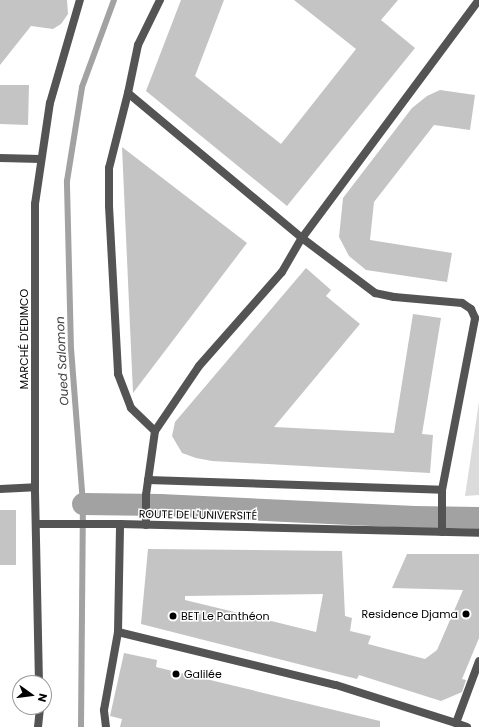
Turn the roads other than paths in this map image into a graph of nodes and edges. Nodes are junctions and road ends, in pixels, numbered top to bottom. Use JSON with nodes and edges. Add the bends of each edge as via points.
{"nodes":[{"id":1,"x":80,"y":0,"type":"edge"},
{"id":2,"x":160,"y":0,"type":"edge"},
{"id":3,"x":479,"y":0,"type":"edge"},
{"id":4,"x":128,"y":93,"type":"junction"},
{"id":5,"x":0,"y":158,"type":"edge"},
{"id":6,"x":41,"y":159,"type":"junction"},
{"id":7,"x":302,"y":238,"type":"junction"},
{"id":8,"x":155,"y":431,"type":"junction"},
{"id":9,"x":148,"y":480,"type":"junction"},
{"id":10,"x":35,"y":487,"type":"junction"},
{"id":11,"x":0,"y":489,"type":"edge"},
{"id":12,"x":442,"y":490,"type":"junction"},
{"id":13,"x":146,"y":523,"type":"junction"},
{"id":14,"x":36,"y":524,"type":"junction"},
{"id":15,"x":120,"y":524,"type":"junction"},
{"id":16,"x":442,"y":532,"type":"junction"},
{"id":17,"x":479,"y":533,"type":"edge"},
{"id":18,"x":118,"y":632,"type":"junction"},
{"id":19,"x":479,"y":661,"type":"edge"},
{"id":20,"x":39,"y":675,"type":"edge"},
{"id":21,"x":39,"y":715,"type":"edge"},
{"id":22,"x":456,"y":723,"type":"junction"},
{"id":23,"x":38,"y":727,"type":"edge"},
{"id":24,"x":106,"y":727,"type":"edge"},
{"id":25,"x":467,"y":727,"type":"edge"}],
"edges":[{"from":1,"to":6,"type":"street","name":"MARCHÉ D'EDIMCO","via":[[50,103]]},
{"from":2,"to":4,"type":"street","via":[[138,45]]},
{"from":3,"to":7,"type":"street"},
{"from":4,"to":7,"type":"street"},
{"from":4,"to":8,"type":"street","via":[[109,168],[118,374],[131,408]]},
{"from":5,"to":6,"type":"street"},
{"from":6,"to":10,"type":"street","name":"MARCHÉ D'EDIMCO","via":[[35,204]]},
{"from":7,"to":8,"type":"street","via":[[282,272],[199,366]]},
{"from":7,"to":12,"type":"street","via":[[375,293],[462,303],[471,309],[475,318]]},
{"from":8,"to":9,"type":"street"},
{"from":9,"to":12,"type":"street"},
{"from":9,"to":13,"type":"street"},
{"from":10,"to":11,"type":"street"},
{"from":10,"to":14,"type":"street","name":"MARCHÉ D'EDIMCO"},
{"from":12,"to":16,"type":"street"},
{"from":13,"to":15,"type":"street","name":"ROUTE DE L'UNIVERSITÉ"},
{"from":13,"to":16,"type":"street","name":"ROUTE DE L'UNIVERSITÉ"},
{"from":14,"to":15,"type":"street","name":"ROUTE DE L'UNIVERSITÉ"},
{"from":14,"to":20,"type":"street","name":"MARCHÉ D'EDIMCO"},
{"from":15,"to":18,"type":"street"},
{"from":16,"to":17,"type":"street","name":"ROUTE DE L'UNIVERSITÉ"},
{"from":18,"to":22,"type":"street","via":[[336,684]]},
{"from":18,"to":24,"type":"street","via":[[104,710]]},
{"from":19,"to":22,"type":"street"},
{"from":21,"to":23,"type":"street"},
{"from":22,"to":25,"type":"street"}]}
